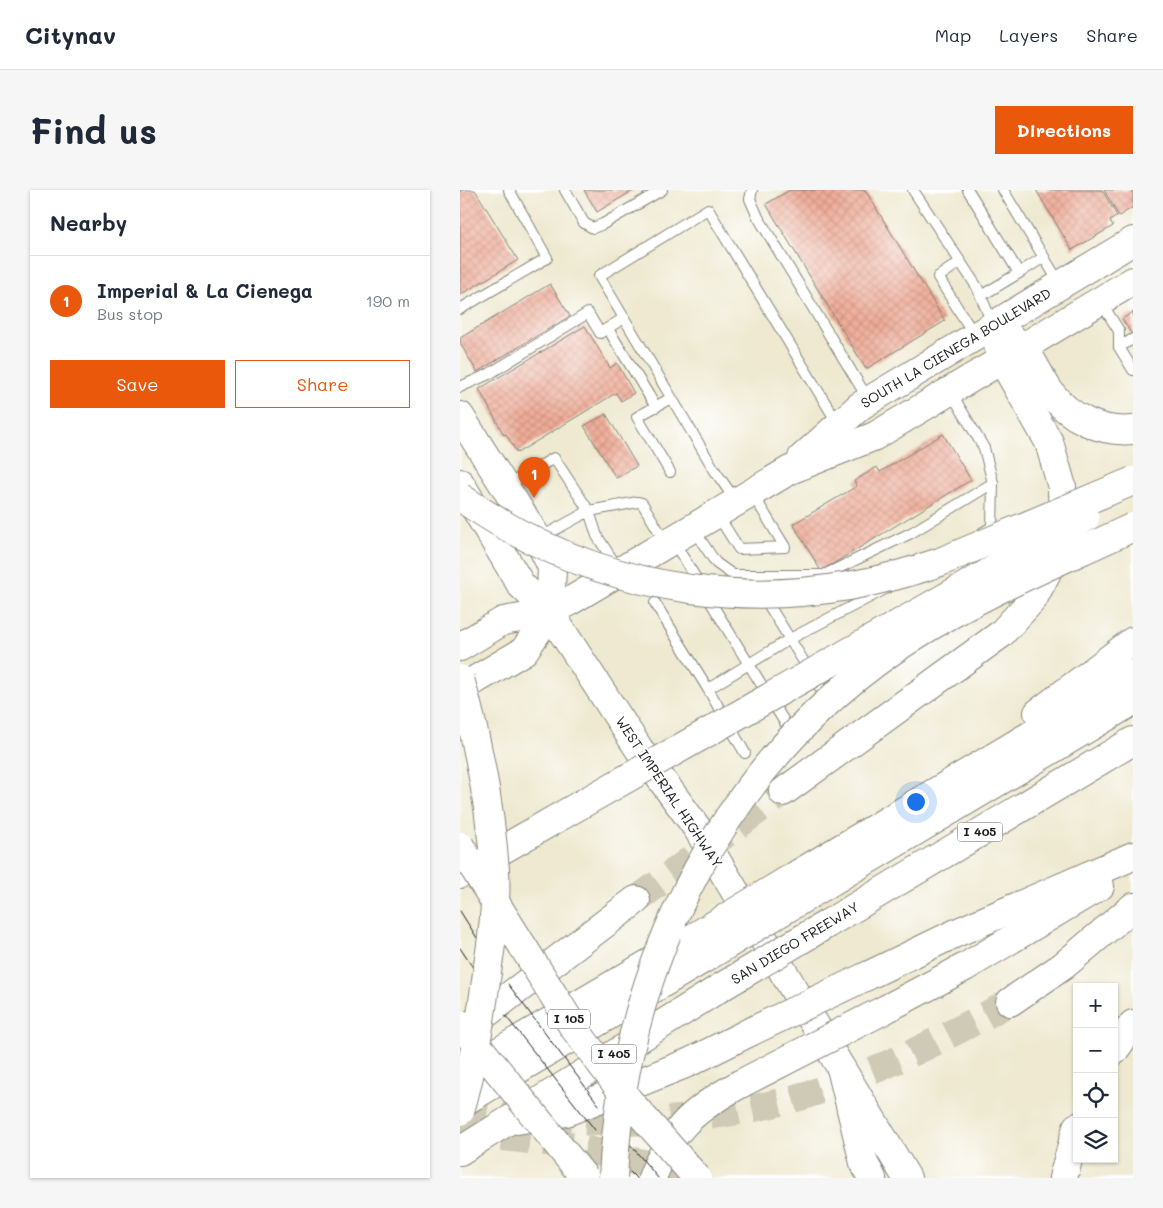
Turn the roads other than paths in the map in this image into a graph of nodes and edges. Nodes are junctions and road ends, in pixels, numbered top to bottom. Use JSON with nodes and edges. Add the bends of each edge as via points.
{"nodes":[{"id":1,"x":509,"y":190,"type":"edge"},
{"id":2,"x":565,"y":190,"type":"edge"},
{"id":3,"x":662,"y":190,"type":"edge"},
{"id":4,"x":752,"y":190,"type":"edge"},
{"id":5,"x":914,"y":190,"type":"edge"},
{"id":6,"x":968,"y":190,"type":"edge"},
{"id":7,"x":1003,"y":190,"type":"edge"},
{"id":8,"x":1133,"y":241,"type":"edge"},
{"id":9,"x":1044,"y":257,"type":"junction"},
{"id":10,"x":960,"y":262,"type":"junction"},
{"id":11,"x":1019,"y":273,"type":"junction"},
{"id":12,"x":1133,"y":281,"type":"edge"},
{"id":13,"x":1060,"y":285,"type":"junction"},
{"id":14,"x":981,"y":296,"type":"junction"},
{"id":15,"x":1100,"y":301,"type":"junction"},
{"id":16,"x":460,"y":309,"type":"edge"},
{"id":17,"x":624,"y":318,"type":"junction"},
{"id":18,"x":608,"y":328,"type":"junction"},
{"id":19,"x":984,"y":332,"type":"junction"},
{"id":20,"x":1133,"y":339,"type":"edge"},
{"id":21,"x":1119,"y":347,"type":"junction"},
{"id":22,"x":1012,"y":354,"type":"junction"},
{"id":23,"x":1133,"y":370,"type":"edge"},
{"id":24,"x":460,"y":387,"type":"edge"},
{"id":25,"x":950,"y":391,"type":"junction"},
{"id":26,"x":671,"y":398,"type":"junction"},
{"id":27,"x":869,"y":400,"type":"junction"},
{"id":28,"x":656,"y":407,"type":"junction"},
{"id":29,"x":460,"y":416,"type":"edge"},
{"id":30,"x":839,"y":425,"type":"junction"},
{"id":31,"x":1133,"y":430,"type":"edge"},
{"id":32,"x":790,"y":470,"type":"junction"},
{"id":33,"x":670,"y":472,"type":"dead end"},
{"id":34,"x":460,"y":483,"type":"edge"},
{"id":35,"x":993,"y":483,"type":"junction"},
{"id":36,"x":505,"y":486,"type":"junction"},
{"id":37,"x":1132,"y":488,"type":"edge"},
{"id":38,"x":460,"y":497,"type":"edge"},
{"id":39,"x":735,"y":503,"type":"junction"},
{"id":40,"x":589,"y":511,"type":"junction"},
{"id":41,"x":1133,"y":527,"type":"edge"},
{"id":42,"x":677,"y":537,"type":"junction"},
{"id":43,"x":538,"y":539,"type":"junction"},
{"id":44,"x":620,"y":572,"type":"junction"},
{"id":45,"x":765,"y":599,"type":"dead end"},
{"id":46,"x":655,"y":603,"type":"dead end"},
{"id":47,"x":550,"y":613,"type":"junction"},
{"id":48,"x":790,"y":638,"type":"junction"},
{"id":49,"x":1133,"y":640,"type":"edge"},
{"id":50,"x":460,"y":647,"type":"edge"},
{"id":51,"x":750,"y":663,"type":"junction"},
{"id":52,"x":1133,"y":674,"type":"edge"},
{"id":53,"x":460,"y":679,"type":"edge"},
{"id":54,"x":460,"y":689,"type":"edge"},
{"id":55,"x":708,"y":689,"type":"junction"},
{"id":56,"x":827,"y":699,"type":"dead end"},
{"id":57,"x":1133,"y":701,"type":"edge"},
{"id":58,"x":787,"y":726,"type":"dead end"},
{"id":59,"x":1133,"y":740,"type":"edge"},
{"id":60,"x":745,"y":753,"type":"dead end"},
{"id":61,"x":783,"y":792,"type":"tunnel mouth"},
{"id":62,"x":932,"y":794,"type":"junction"},
{"id":63,"x":460,"y":846,"type":"edge"},
{"id":64,"x":1133,"y":856,"type":"edge"},
{"id":65,"x":1133,"y":866,"type":"edge"},
{"id":66,"x":460,"y":874,"type":"edge"},
{"id":67,"x":803,"y":885,"type":"junction"},
{"id":68,"x":636,"y":900,"type":"tunnel mouth"},
{"id":69,"x":1133,"y":907,"type":"edge"},
{"id":70,"x":700,"y":947,"type":"junction"},
{"id":71,"x":1010,"y":1002,"type":"tunnel mouth"},
{"id":72,"x":460,"y":1024,"type":"edge"},
{"id":73,"x":1133,"y":1024,"type":"edge"},
{"id":74,"x":460,"y":1033,"type":"edge"},
{"id":75,"x":1118,"y":1045,"type":"edge"},
{"id":76,"x":840,"y":1068,"type":"junction"},
{"id":77,"x":460,"y":1074,"type":"edge"},
{"id":78,"x":460,"y":1104,"type":"edge"},
{"id":79,"x":460,"y":1111,"type":"edge"},
{"id":80,"x":497,"y":1127,"type":"junction"},
{"id":81,"x":460,"y":1133,"type":"edge"},
{"id":82,"x":1073,"y":1142,"type":"edge"},
{"id":83,"x":460,"y":1150,"type":"edge"},
{"id":84,"x":585,"y":1178,"type":"edge"},
{"id":85,"x":613,"y":1178,"type":"edge"},
{"id":86,"x":652,"y":1178,"type":"edge"},
{"id":87,"x":697,"y":1178,"type":"edge"},
{"id":88,"x":872,"y":1178,"type":"edge"},
{"id":89,"x":908,"y":1178,"type":"edge"},
{"id":90,"x":1063,"y":1178,"type":"edge"}],
"edges":[{"from":1,"to":16,"type":"lane","via":[[547,258]]},
{"from":2,"to":3,"type":"lane","via":[[584,223],[593,228]]},
{"from":4,"to":27,"type":"lane","via":[[750,199],[758,217]]},
{"from":5,"to":10,"type":"lane"},
{"from":6,"to":11,"type":"lane"},
{"from":7,"to":9,"type":"lane"},
{"from":8,"to":13,"type":"main road","name":"SOUTH LA CIENEGA BOULEVARD"},
{"from":9,"to":11,"type":"lane"},
{"from":9,"to":13,"type":"lane"},
{"from":10,"to":14,"type":"lane"},
{"from":10,"to":19,"type":"lane","via":[[938,277]]},
{"from":11,"to":14,"type":"lane"},
{"from":12,"to":15,"type":"main road","name":"SOUTH LA CIENEGA BOULEVARD"},
{"from":13,"to":19,"type":"main road","name":"SOUTH LA CIENEGA BOULEVARD"},
{"from":14,"to":19,"type":"lane"},
{"from":15,"to":21,"type":"lane","via":[[1123,329]]},
{"from":15,"to":22,"type":"main road","name":"SOUTH LA CIENEGA BOULEVARD"},
{"from":17,"to":18,"type":"lane"},
{"from":17,"to":26,"type":"lane"},
{"from":17,"to":30,"type":"lane","via":[[599,276],[708,209]]},
{"from":18,"to":24,"type":"lane","via":[[600,333],[588,313],[489,374]]},
{"from":18,"to":28,"type":"lane"},
{"from":19,"to":22,"type":"main road"},
{"from":19,"to":27,"type":"main road","name":"SOUTH LA CIENEGA BOULEVARD"},
{"from":20,"to":21,"type":"lane"},
{"from":21,"to":23,"type":"lane"},
{"from":22,"to":25,"type":"main road","name":"SOUTH LA CIENEGA BOULEVARD"},
{"from":22,"to":31,"type":"main road","via":[[1064,408],[1090,424],[1110,430]]},
{"from":22,"to":61,"type":"main road","via":[[1057,463],[1062,486],[1063,534],[1033,599],[1001,634]]},
{"from":25,"to":32,"type":"main road","name":"SOUTH LA CIENEGA BOULEVARD","via":[[876,436]]},
{"from":25,"to":35,"type":"lane","via":[[984,448]]},
{"from":26,"to":28,"type":"lane"},
{"from":26,"to":39,"type":"lane"},
{"from":27,"to":30,"type":"main road","name":"SOUTH LA CIENEGA BOULEVARD"},
{"from":28,"to":33,"type":"lane","via":[[637,418]]},
{"from":29,"to":36,"type":"main road"},
{"from":30,"to":32,"type":"main road","name":"SOUTH LA CIENEGA BOULEVARD"},
{"from":32,"to":39,"type":"main road","name":"SOUTH LA CIENEGA BOULEVARD"},
{"from":34,"to":47,"type":"main road","name":"WEST IMPERIAL HIGHWAY","via":[[521,585]]},
{"from":35,"to":42,"type":"lane","via":[[911,533],[824,575],[733,575]]},
{"from":35,"to":48,"type":"lane","via":[[992,527],[879,593]]},
{"from":36,"to":40,"type":"lane","via":[[554,458]]},
{"from":36,"to":43,"type":"main road"},
{"from":37,"to":38,"type":"main road","bridge":true,"via":[[907,574],[837,589],[752,594],[669,587],[630,578],[555,552],[485,515]]},
{"from":37,"to":66,"type":"main road","bridge":true},
{"from":39,"to":39,"type":"lane","via":[[785,547],[739,550]]},
{"from":39,"to":42,"type":"main road","name":"SOUTH LA CIENEGA BOULEVARD"},
{"from":40,"to":42,"type":"lane","via":[[638,502]]},
{"from":40,"to":43,"type":"lane"},
{"from":40,"to":44,"type":"lane","via":[[598,536]]},
{"from":41,"to":85,"type":"main road","bridge":true,"via":[[981,599],[914,636],[840,692],[768,765],[703,857],[666,932],[644,992],[630,1046],[618,1110]]},
{"from":42,"to":44,"type":"main road","name":"SOUTH LA CIENEGA BOULEVARD"},
{"from":42,"to":51,"type":"lane"},
{"from":43,"to":47,"type":"main road","via":[[552,566]]},
{"from":44,"to":47,"type":"main road","name":"SOUTH LA CIENEGA BOULEVARD"},
{"from":45,"to":48,"type":"lane"},
{"from":46,"to":55,"type":"lane"},
{"from":47,"to":50,"type":"main road","name":"SOUTH LA CIENEGA BOULEVARD","via":[[502,621]]},
{"from":47,"to":54,"type":"main road","name":"SOUTH LA CIENEGA BOULEVARD","via":[[524,651]]},
{"from":47,"to":76,"type":"main road","name":"WEST IMPERIAL HIGHWAY","via":[[639,749],[697,828]]},
{"from":48,"to":51,"type":"lane"},
{"from":48,"to":56,"type":"lane"},
{"from":49,"to":62,"type":"main road"},
{"from":51,"to":55,"type":"lane"},
{"from":51,"to":58,"type":"lane"},
{"from":52,"to":62,"type":"main road"},
{"from":53,"to":79,"type":"main road","bridge":true,"via":[[476,738],[495,872],[494,924],[482,1010]]},
{"from":55,"to":60,"type":"lane"},
{"from":57,"to":67,"type":"main road"},
{"from":59,"to":80,"type":"main road","name":"SAN DIEGO FREEWAY","number":"I 405","bridge":true,"via":[[722,986]]},
{"from":62,"to":67,"type":"main road"},
{"from":63,"to":87,"type":"main road","number":"I 105","bridge":true,"via":[[574,1028],[629,1101]]},
{"from":64,"to":80,"type":"main road","bridge":true,"via":[[956,933],[690,1062],[566,1112]]},
{"from":65,"to":86,"type":"main road","bridge":true,"via":[[965,967],[714,1098],[669,1140]]},
{"from":67,"to":70,"type":"main road","bridge":true},
{"from":68,"to":74,"type":"main road"},
{"from":69,"to":71,"type":"main road","via":[[1063,966]]},
{"from":70,"to":77,"type":"main road"},
{"from":70,"to":78,"type":"main road"},
{"from":72,"to":84,"type":"main road","bridge":true},
{"from":73,"to":75,"type":"main road"},
{"from":76,"to":88,"type":"main road","via":[[864,1163]]},
{"from":76,"to":89,"type":"main road","name":"WEST IMPERIAL HIGHWAY"},
{"from":80,"to":81,"type":"main road"},
{"from":80,"to":83,"type":"main road","name":"SAN DIEGO FREEWAY","number":"I 405"},
{"from":82,"to":90,"type":"main road"}]}
